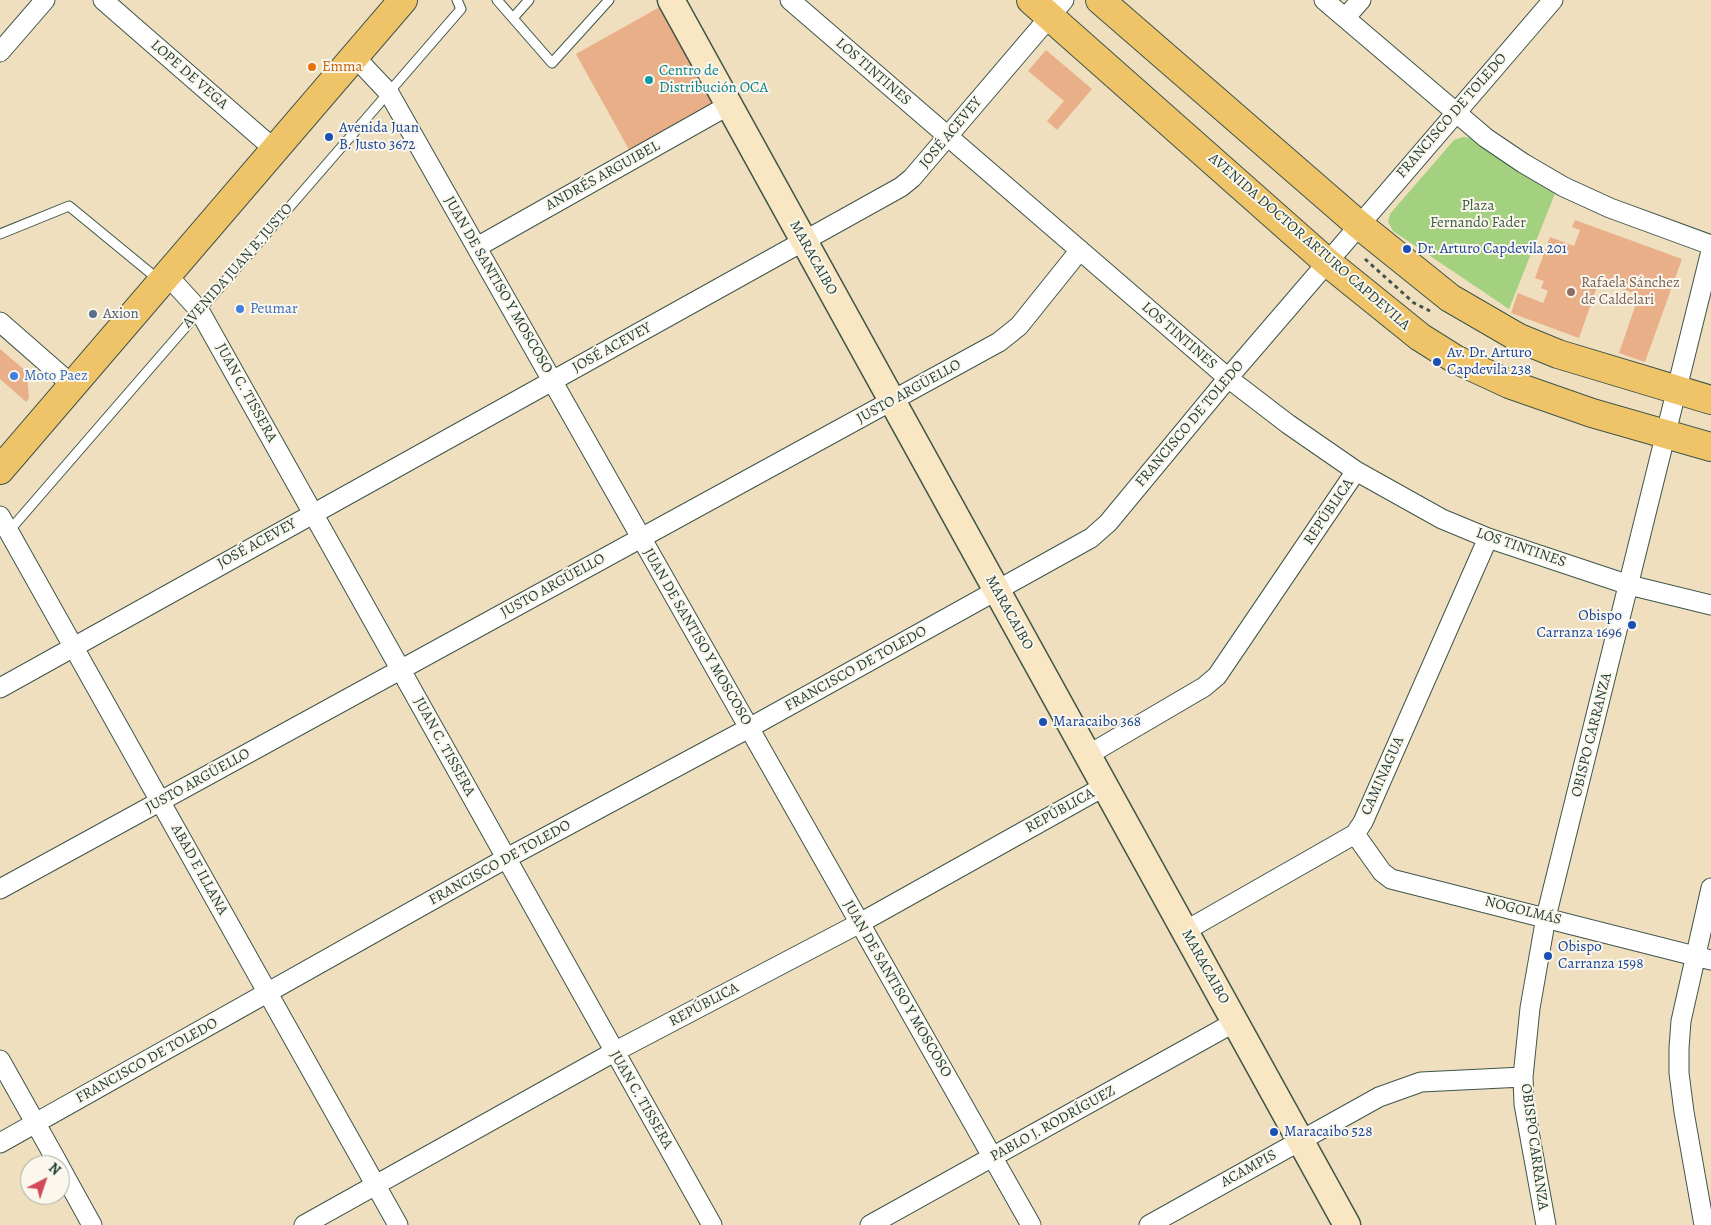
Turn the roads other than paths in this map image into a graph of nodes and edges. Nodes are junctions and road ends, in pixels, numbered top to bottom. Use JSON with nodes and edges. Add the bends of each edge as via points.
{"nodes":[{"id":1,"x":45,"y":0,"type":"edge"},
{"id":2,"x":103,"y":0,"type":"edge"},
{"id":3,"x":403,"y":0,"type":"edge"},
{"id":4,"x":456,"y":0,"type":"edge"},
{"id":5,"x":497,"y":0,"type":"edge"},
{"id":6,"x":528,"y":0,"type":"edge"},
{"id":7,"x":609,"y":0,"type":"edge"},
{"id":8,"x":671,"y":0,"type":"edge"},
{"id":9,"x":790,"y":0,"type":"edge"},
{"id":10,"x":1100,"y":0,"type":"edge"},
{"id":11,"x":1324,"y":0,"type":"edge"},
{"id":12,"x":1361,"y":0,"type":"edge"},
{"id":13,"x":1552,"y":0,"type":"edge"},
{"id":14,"x":1048,"y":5,"type":"edge"},
{"id":15,"x":513,"y":18,"type":"junction"},
{"id":16,"x":1345,"y":18,"type":"junction"},
{"id":17,"x":0,"y":52,"type":"edge"},
{"id":18,"x":354,"y":56,"type":"junction"},
{"id":19,"x":389,"y":93,"type":"junction"},
{"id":20,"x":729,"y":105,"type":"junction"},
{"id":21,"x":1455,"y":112,"type":"junction"},
{"id":22,"x":948,"y":137,"type":"junction"},
{"id":23,"x":274,"y":149,"type":"junction"},
{"id":24,"x":1358,"y":224,"type":"junction"},
{"id":25,"x":0,"y":234,"type":"edge"},
{"id":26,"x":804,"y":241,"type":"junction"},
{"id":27,"x":1711,"y":245,"type":"edge"},
{"id":28,"x":477,"y":248,"type":"junction"},
{"id":29,"x":1080,"y":250,"type":"junction"},
{"id":30,"x":1711,"y":251,"type":"edge"},
{"id":31,"x":1327,"y":262,"type":"junction"},
{"id":32,"x":164,"y":278,"type":"junction"},
{"id":33,"x":199,"y":310,"type":"junction"},
{"id":34,"x":0,"y":322,"type":"edge"},
{"id":35,"x":1228,"y":378,"type":"junction"},
{"id":36,"x":552,"y":381,"type":"junction"},
{"id":37,"x":72,"y":385,"type":"junction"},
{"id":38,"x":1677,"y":392,"type":"junction"},
{"id":39,"x":1711,"y":400,"type":"edge"},
{"id":40,"x":892,"y":401,"type":"junction"},
{"id":41,"x":1666,"y":436,"type":"junction"},
{"id":42,"x":1711,"y":447,"type":"edge"},
{"id":43,"x":0,"y":470,"type":"edge"},
{"id":44,"x":1356,"y":471,"type":"junction"},
{"id":45,"x":313,"y":513,"type":"junction"},
{"id":46,"x":4,"y":524,"type":"edge"},
{"id":47,"x":641,"y":538,"type":"junction"},
{"id":48,"x":1488,"y":538,"type":"junction"},
{"id":49,"x":1629,"y":585,"type":"junction"},
{"id":50,"x":997,"y":590,"type":"junction"},
{"id":51,"x":1711,"y":605,"type":"edge"},
{"id":52,"x":74,"y":647,"type":"junction"},
{"id":53,"x":401,"y":669,"type":"junction"},
{"id":54,"x":0,"y":688,"type":"edge"},
{"id":55,"x":749,"y":728,"type":"junction"},
{"id":56,"x":1088,"y":754,"type":"junction"},
{"id":57,"x":1105,"y":786,"type":"junction"},
{"id":58,"x":160,"y":801,"type":"junction"},
{"id":59,"x":1355,"y":834,"type":"junction"},
{"id":60,"x":505,"y":859,"type":"junction"},
{"id":61,"x":1711,"y":888,"type":"edge"},
{"id":62,"x":0,"y":889,"type":"edge"},
{"id":63,"x":1546,"y":917,"type":"junction"},
{"id":64,"x":860,"y":923,"type":"junction"},
{"id":65,"x":1185,"y":930,"type":"junction"},
{"id":66,"x":1703,"y":958,"type":"edge"},
{"id":67,"x":269,"y":994,"type":"junction"},
{"id":68,"x":1236,"y":1022,"type":"junction"},
{"id":69,"x":614,"y":1052,"type":"junction"},
{"id":70,"x":0,"y":1060,"type":"edge"},
{"id":71,"x":1523,"y":1078,"type":"junction"},
{"id":72,"x":36,"y":1123,"type":"junction"},
{"id":73,"x":1301,"y":1141,"type":"junction"},
{"id":74,"x":0,"y":1143,"type":"edge"},
{"id":75,"x":53,"y":1155,"type":"edge"},
{"id":76,"x":992,"y":1157,"type":"junction"},
{"id":77,"x":376,"y":1185,"type":"junction"},
{"id":78,"x":70,"y":1186,"type":"edge"},
{"id":79,"x":92,"y":1225,"type":"edge"},
{"id":80,"x":304,"y":1225,"type":"edge"},
{"id":81,"x":398,"y":1225,"type":"edge"},
{"id":82,"x":712,"y":1225,"type":"edge"},
{"id":83,"x":870,"y":1225,"type":"edge"},
{"id":84,"x":1030,"y":1225,"type":"edge"},
{"id":85,"x":1149,"y":1225,"type":"edge"},
{"id":86,"x":1348,"y":1225,"type":"edge"},
{"id":87,"x":1546,"y":1225,"type":"edge"},
{"id":88,"x":1704,"y":1225,"type":"edge"}],
"edges":[{"from":1,"to":17,"type":"street"},
{"from":2,"to":23,"type":"street","name":"LOPE DE VEGA"},
{"from":3,"to":18,"type":"main road"},
{"from":4,"to":19,"type":"lane","name":"AVENIDA JUAN B. JUSTO","via":[[461,9]]},
{"from":5,"to":15,"type":"lane"},
{"from":6,"to":15,"type":"lane"},
{"from":7,"to":15,"type":"lane","via":[[552,63]]},
{"from":8,"to":20,"type":"main road","name":"MARACAIBO"},
{"from":9,"to":22,"type":"street","name":"LOS TINTINES"},
{"from":10,"to":24,"type":"main road"},
{"from":11,"to":16,"type":"street"},
{"from":12,"to":16,"type":"street"},
{"from":13,"to":21,"type":"street","name":"FRANCISCO DE TOLEDO"},
{"from":14,"to":22,"type":"street","name":"JOSÉ ACEVEY"},
{"from":14,"to":31,"type":"main road","name":"AVENIDA DOCTOR ARTURO CAPDEVILA"},
{"from":16,"to":21,"type":"street"},
{"from":18,"to":19,"type":"street","name":"JUAN DE SANTISO Y MOSCOSO"},
{"from":18,"to":23,"type":"main road"},
{"from":19,"to":28,"type":"street","name":"JUAN DE SANTISO Y MOSCOSO"},
{"from":19,"to":33,"type":"lane","name":"AVENIDA JUAN B. JUSTO"},
{"from":20,"to":26,"type":"main road","name":"MARACAIBO"},
{"from":20,"to":28,"type":"street","name":"ANDRÉS ARGUIBEL"},
{"from":21,"to":24,"type":"street","name":"FRANCISCO DE TOLEDO"},
{"from":21,"to":27,"type":"street","via":[[1486,138],[1564,186],[1650,225]]},
{"from":22,"to":26,"type":"street","name":"JOSÉ ACEVEY","via":[[901,187]]},
{"from":22,"to":29,"type":"street","name":"LOS TINTINES"},
{"from":23,"to":32,"type":"main road"},
{"from":24,"to":31,"type":"street","name":"FRANCISCO DE TOLEDO"},
{"from":24,"to":38,"type":"main road","via":[[1450,298],[1519,338],[1558,354]]},
{"from":25,"to":32,"type":"lane","via":[[69,206]]},
{"from":26,"to":36,"type":"street","name":"JOSÉ ACEVEY"},
{"from":26,"to":40,"type":"main road","name":"MARACAIBO"},
{"from":28,"to":36,"type":"street","name":"JUAN DE SANTISO Y MOSCOSO"},
{"from":29,"to":35,"type":"street","name":"LOS TINTINES"},
{"from":29,"to":40,"type":"street","name":"JUSTO ARGÜELLO","via":[[1011,334]]},
{"from":30,"to":38,"type":"street","name":"OBISPO CARRANZA"},
{"from":31,"to":35,"type":"street","name":"FRANCISCO DE TOLEDO"},
{"from":31,"to":41,"type":"main road","name":"AVENIDA DOCTOR ARTURO CAPDEVILA","via":[[1420,337],[1455,359],[1509,384]]},
{"from":32,"to":33,"type":"street","name":"JUAN C. TISSERA"},
{"from":32,"to":37,"type":"main road"},
{"from":33,"to":45,"type":"street","name":"JUAN C. TISSERA"},
{"from":33,"to":46,"type":"lane","name":"AVENIDA JUAN B. JUSTO"},
{"from":34,"to":37,"type":"street"},
{"from":35,"to":44,"type":"street","name":"LOS TINTINES"},
{"from":35,"to":50,"type":"street","name":"FRANCISCO DE TOLEDO","via":[[1108,523],[1090,538]]},
{"from":36,"to":45,"type":"street","name":"JOSÉ ACEVEY"},
{"from":36,"to":47,"type":"street","name":"JUAN DE SANTISO Y MOSCOSO"},
{"from":37,"to":43,"type":"main road"},
{"from":38,"to":39,"type":"main road"},
{"from":38,"to":41,"type":"street","name":"OBISPO CARRANZA"},
{"from":40,"to":47,"type":"street","name":"JUSTO ARGÜELLO"},
{"from":40,"to":50,"type":"main road","name":"MARACAIBO"},
{"from":41,"to":42,"type":"main road","name":"AVENIDA DOCTOR ARTURO CAPDEVILA"},
{"from":41,"to":49,"type":"street","name":"OBISPO CARRANZA"},
{"from":44,"to":48,"type":"street","name":"LOS TINTINES","via":[[1442,519]]},
{"from":44,"to":56,"type":"street","name":"REPÚBLICA","via":[[1217,676]]},
{"from":45,"to":52,"type":"street","name":"JOSÉ ACEVEY"},
{"from":45,"to":53,"type":"street","name":"JUAN C. TISSERA"},
{"from":46,"to":52,"type":"street","name":"ABAD E ILLANA"},
{"from":47,"to":53,"type":"street","name":"JUSTO ARGÜELLO"},
{"from":47,"to":55,"type":"street","name":"JUAN DE SANTISO Y MOSCOSO"},
{"from":48,"to":49,"type":"street","name":"LOS TINTINES"},
{"from":48,"to":59,"type":"street","name":"CAMINAGUA"},
{"from":49,"to":51,"type":"street","name":"LOS TINTINES"},
{"from":49,"to":63,"type":"street","name":"OBISPO CARRANZA"},
{"from":50,"to":55,"type":"street","name":"FRANCISCO DE TOLEDO"},
{"from":50,"to":56,"type":"main road","name":"MARACAIBO"},
{"from":52,"to":54,"type":"street","name":"JOSÉ ACEVEY"},
{"from":52,"to":58,"type":"street","name":"ABAD E ILLANA"},
{"from":53,"to":58,"type":"street","name":"JUSTO ARGÜELLO"},
{"from":53,"to":60,"type":"street","name":"JUAN C. TISSERA"},
{"from":55,"to":60,"type":"street","name":"FRANCISCO DE TOLEDO"},
{"from":55,"to":64,"type":"street","name":"JUAN DE SANTISO Y MOSCOSO"},
{"from":56,"to":57,"type":"main road","name":"MARACAIBO"},
{"from":57,"to":64,"type":"street","name":"REPÚBLICA"},
{"from":57,"to":65,"type":"main road","name":"MARACAIBO"},
{"from":58,"to":62,"type":"street","name":"JUSTO ARGÜELLO"},
{"from":58,"to":67,"type":"street","name":"ABAD E ILLANA"},
{"from":59,"to":63,"type":"street","name":"NOGOLMÁS","via":[[1382,872],[1391,878]]},
{"from":59,"to":65,"type":"street","name":"CAMINAGUA"},
{"from":60,"to":67,"type":"street","name":"FRANCISCO DE TOLEDO"},
{"from":60,"to":69,"type":"street","name":"JUAN C. TISSERA"},
{"from":61,"to":66,"type":"street"},
{"from":63,"to":66,"type":"street","name":"NOGOLMÁS"},
{"from":63,"to":71,"type":"street","name":"OBISPO CARRANZA","via":[[1527,1026]]},
{"from":64,"to":69,"type":"street","name":"REPÚBLICA"},
{"from":64,"to":76,"type":"street","name":"JUAN DE SANTISO Y MOSCOSO"},
{"from":65,"to":68,"type":"main road","name":"MARACAIBO"},
{"from":66,"to":88,"type":"street","via":[[1681,1021],[1679,1074]]},
{"from":67,"to":72,"type":"street","name":"FRANCISCO DE TOLEDO"},
{"from":67,"to":77,"type":"street","name":"ABAD E ILLANA"},
{"from":68,"to":73,"type":"main road","name":"MARACAIBO"},
{"from":68,"to":76,"type":"street","name":"PABLO J. RODRÍGUEZ"},
{"from":69,"to":77,"type":"street","name":"REPÚBLICA"},
{"from":69,"to":82,"type":"street","name":"JUAN C. TISSERA"},
{"from":70,"to":72,"type":"street"},
{"from":71,"to":73,"type":"street","name":"ACAMPIS","via":[[1421,1082],[1379,1097]]},
{"from":71,"to":87,"type":"street","name":"OBISPO CARRANZA","via":[[1524,1104]]},
{"from":72,"to":74,"type":"street","name":"FRANCISCO DE TOLEDO"},
{"from":72,"to":75,"type":"street"},
{"from":73,"to":85,"type":"street","name":"ACAMPIS"},
{"from":73,"to":86,"type":"main road","name":"MARACAIBO"},
{"from":76,"to":83,"type":"street","name":"PABLO J. RODRÍGUEZ"},
{"from":76,"to":84,"type":"street","name":"JUAN DE SANTISO Y MOSCOSO"},
{"from":77,"to":80,"type":"street","name":"REPÚBLICA"},
{"from":77,"to":81,"type":"street","name":"ABAD E ILLANA"},
{"from":78,"to":79,"type":"street"}]}
